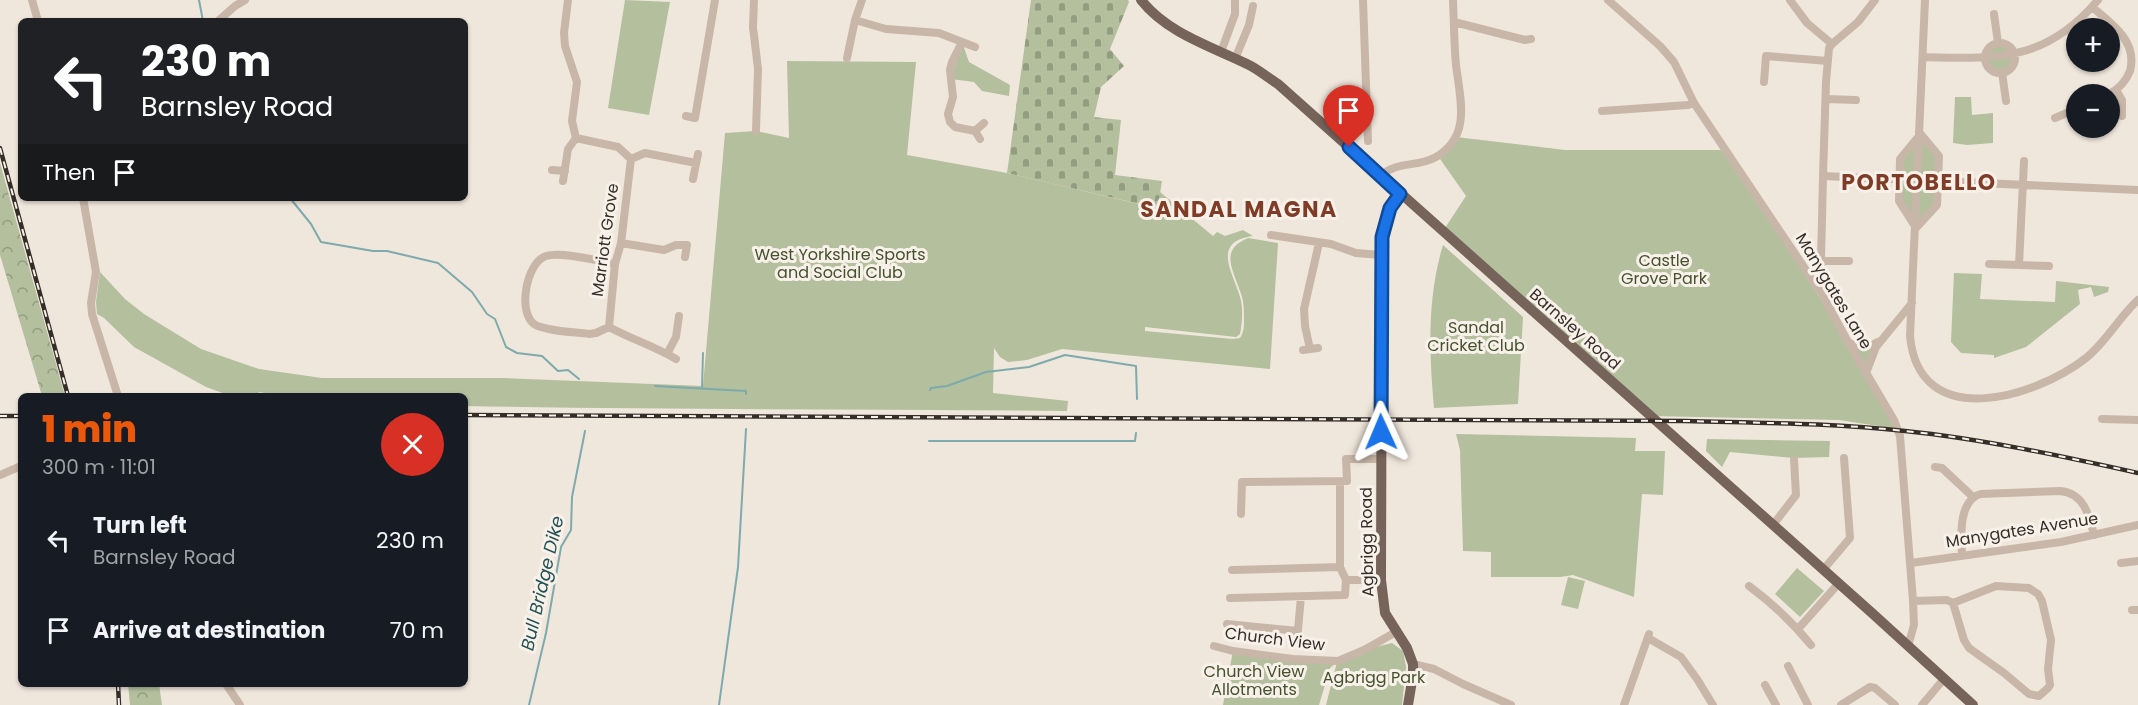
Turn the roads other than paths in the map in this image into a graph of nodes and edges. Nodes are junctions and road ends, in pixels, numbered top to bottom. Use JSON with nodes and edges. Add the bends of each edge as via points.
{"nodes":[{"id":1,"x":32,"y":0,"type":"edge"},
{"id":2,"x":245,"y":0,"type":"edge"},
{"id":3,"x":568,"y":0,"type":"edge"},
{"id":4,"x":715,"y":0,"type":"edge"},
{"id":5,"x":754,"y":0,"type":"edge"},
{"id":6,"x":862,"y":0,"type":"edge"},
{"id":7,"x":1141,"y":0,"type":"edge"},
{"id":8,"x":1235,"y":0,"type":"edge"},
{"id":9,"x":1363,"y":0,"type":"edge"},
{"id":10,"x":1453,"y":0,"type":"edge"},
{"id":11,"x":1608,"y":0,"type":"edge"},
{"id":12,"x":1790,"y":0,"type":"edge"},
{"id":13,"x":1875,"y":0,"type":"edge"},
{"id":14,"x":1925,"y":0,"type":"edge"},
{"id":15,"x":2095,"y":4,"type":"edge"},
{"id":16,"x":1253,"y":6,"type":"dead end"},
{"id":17,"x":1994,"y":14,"type":"dead end"},
{"id":18,"x":37,"y":18,"type":"edge"},
{"id":19,"x":221,"y":18,"type":"edge"},
{"id":20,"x":855,"y":20,"type":"junction"},
{"id":21,"x":1454,"y":22,"type":"junction"},
{"id":22,"x":1531,"y":39,"type":"dead end"},
{"id":23,"x":962,"y":42,"type":"junction"},
{"id":24,"x":1998,"y":43,"type":"junction"},
{"id":25,"x":1832,"y":44,"type":"junction"},
{"id":26,"x":975,"y":47,"type":"dead end"},
{"id":27,"x":1221,"y":52,"type":"junction"},
{"id":28,"x":2014,"y":55,"type":"junction"},
{"id":29,"x":1923,"y":57,"type":"junction"},
{"id":30,"x":847,"y":58,"type":"dead end"},
{"id":31,"x":1235,"y":59,"type":"junction"},
{"id":32,"x":1985,"y":59,"type":"junction"},
{"id":33,"x":1828,"y":61,"type":"junction"},
{"id":34,"x":2002,"y":72,"type":"junction"},
{"id":35,"x":1764,"y":82,"type":"dead end"},
{"id":36,"x":2120,"y":85,"type":"edge"},
{"id":37,"x":2120,"y":98,"type":"edge"},
{"id":38,"x":1826,"y":99,"type":"junction"},
{"id":39,"x":1856,"y":100,"type":"dead end"},
{"id":40,"x":2006,"y":101,"type":"dead end"},
{"id":41,"x":1694,"y":103,"type":"junction"},
{"id":42,"x":1602,"y":111,"type":"dead end"},
{"id":43,"x":2066,"y":113,"type":"edge"},
{"id":44,"x":686,"y":116,"type":"dead end"},
{"id":45,"x":2122,"y":116,"type":"dead end"},
{"id":46,"x":2055,"y":118,"type":"dead end"},
{"id":47,"x":984,"y":123,"type":"dead end"},
{"id":48,"x":756,"y":131,"type":"dead end"},
{"id":49,"x":975,"y":131,"type":"junction"},
{"id":50,"x":1919,"y":134,"type":"junction"},
{"id":51,"x":576,"y":138,"type":"junction"},
{"id":52,"x":980,"y":140,"type":"dead end"},
{"id":53,"x":1368,"y":141,"type":"dead end"},
{"id":54,"x":698,"y":154,"type":"dead end"},
{"id":55,"x":631,"y":159,"type":"junction"},
{"id":56,"x":2024,"y":161,"type":"dead end"},
{"id":57,"x":696,"y":163,"type":"junction"},
{"id":58,"x":552,"y":170,"type":"dead end"},
{"id":59,"x":565,"y":171,"type":"junction"},
{"id":60,"x":1380,"y":176,"type":"junction"},
{"id":61,"x":1823,"y":176,"type":"junction"},
{"id":62,"x":693,"y":179,"type":"dead end"},
{"id":63,"x":1900,"y":179,"type":"junction"},
{"id":64,"x":1917,"y":180,"type":"junction"},
{"id":65,"x":563,"y":181,"type":"dead end"},
{"id":66,"x":1938,"y":181,"type":"junction"},
{"id":67,"x":2023,"y":185,"type":"junction"},
{"id":68,"x":2138,"y":190,"type":"edge"},
{"id":69,"x":1400,"y":194,"type":"junction"},
{"id":70,"x":83,"y":201,"type":"edge"},
{"id":71,"x":1915,"y":228,"type":"junction"},
{"id":72,"x":1271,"y":235,"type":"dead end"},
{"id":73,"x":621,"y":243,"type":"junction"},
{"id":74,"x":1319,"y":243,"type":"junction"},
{"id":75,"x":1382,"y":255,"type":"junction"},
{"id":76,"x":685,"y":257,"type":"dead end"},
{"id":77,"x":1821,"y":261,"type":"junction"},
{"id":78,"x":1849,"y":261,"type":"dead end"},
{"id":79,"x":615,"y":264,"type":"junction"},
{"id":80,"x":1989,"y":264,"type":"dead end"},
{"id":81,"x":2019,"y":265,"type":"junction"},
{"id":82,"x":2049,"y":266,"type":"dead end"},
{"id":83,"x":1822,"y":294,"type":"junction"},
{"id":84,"x":2138,"y":300,"type":"edge"},
{"id":85,"x":1912,"y":303,"type":"junction"},
{"id":86,"x":679,"y":315,"type":"dead end"},
{"id":87,"x":609,"y":327,"type":"junction"},
{"id":88,"x":1882,"y":340,"type":"junction"},
{"id":89,"x":1848,"y":342,"type":"junction"},
{"id":90,"x":1310,"y":349,"type":"dead end"},
{"id":91,"x":667,"y":354,"type":"junction"},
{"id":92,"x":676,"y":359,"type":"dead end"},
{"id":93,"x":1866,"y":373,"type":"junction"},
{"id":94,"x":117,"y":393,"type":"edge"},
{"id":95,"x":2102,"y":419,"type":"dead end"},
{"id":96,"x":2138,"y":420,"type":"edge"},
{"id":97,"x":1844,"y":458,"type":"dead end"},
{"id":98,"x":1382,"y":459,"type":"junction"},
{"id":99,"x":1794,"y":460,"type":"dead end"},
{"id":100,"x":18,"y":467,"type":"edge"},
{"id":101,"x":1935,"y":468,"type":"dead end"},
{"id":102,"x":0,"y":475,"type":"edge"},
{"id":103,"x":1340,"y":482,"type":"junction"},
{"id":104,"x":1973,"y":497,"type":"junction"},
{"id":105,"x":1241,"y":514,"type":"dead end"},
{"id":106,"x":1773,"y":525,"type":"junction"},
{"id":107,"x":2138,"y":525,"type":"edge"},
{"id":108,"x":2094,"y":535,"type":"junction"},
{"id":109,"x":1962,"y":556,"type":"junction"},
{"id":110,"x":1258,"y":558,"type":"dead end"},
{"id":111,"x":2138,"y":561,"type":"edge"},
{"id":112,"x":1911,"y":563,"type":"junction"},
{"id":113,"x":2121,"y":563,"type":"dead end"},
{"id":114,"x":1341,"y":567,"type":"junction"},
{"id":115,"x":1232,"y":570,"type":"dead end"},
{"id":116,"x":1258,"y":570,"type":"junction"},
{"id":117,"x":1823,"y":570,"type":"junction"},
{"id":118,"x":1347,"y":580,"type":"junction"},
{"id":119,"x":1381,"y":580,"type":"junction"},
{"id":120,"x":1839,"y":583,"type":"junction"},
{"id":121,"x":1749,"y":586,"type":"dead end"},
{"id":122,"x":1301,"y":597,"type":"junction"},
{"id":123,"x":1230,"y":598,"type":"dead end"},
{"id":124,"x":1913,"y":601,"type":"junction"},
{"id":125,"x":1953,"y":603,"type":"junction"},
{"id":126,"x":1227,"y":624,"type":"dead end"},
{"id":127,"x":1798,"y":629,"type":"junction"},
{"id":128,"x":1396,"y":632,"type":"junction"},
{"id":129,"x":1811,"y":645,"type":"dead end"},
{"id":130,"x":1214,"y":646,"type":"dead end"},
{"id":131,"x":1908,"y":646,"type":"junction"},
{"id":132,"x":1413,"y":664,"type":"junction"},
{"id":133,"x":1788,"y":666,"type":"dead end"},
{"id":134,"x":1943,"y":680,"type":"junction"},
{"id":135,"x":1765,"y":685,"type":"dead end"},
{"id":136,"x":228,"y":687,"type":"edge"},
{"id":137,"x":1495,"y":702,"type":"edge"},
{"id":138,"x":240,"y":705,"type":"edge"},
{"id":139,"x":1408,"y":705,"type":"edge"},
{"id":140,"x":1511,"y":705,"type":"edge"},
{"id":141,"x":1624,"y":705,"type":"edge"},
{"id":142,"x":1713,"y":705,"type":"edge"},
{"id":143,"x":1776,"y":705,"type":"edge"},
{"id":144,"x":1808,"y":705,"type":"edge"},
{"id":145,"x":1841,"y":705,"type":"edge"},
{"id":146,"x":1894,"y":705,"type":"edge"},
{"id":147,"x":1922,"y":705,"type":"edge"},
{"id":148,"x":1972,"y":705,"type":"edge"}],
"edges":[{"from":1,"to":18,"type":"street"},
{"from":2,"to":19,"type":"street"},
{"from":3,"to":51,"type":"street","via":[[564,33],[577,82],[572,121]]},
{"from":4,"to":44,"type":"street","via":[[695,118]]},
{"from":5,"to":48,"type":"street"},
{"from":6,"to":20,"type":"street"},
{"from":7,"to":27,"type":"main road","name":"Barnsley Road","via":[[1179,32]]},
{"from":8,"to":27,"type":"street","via":[[1235,14]]},
{"from":9,"to":53,"type":"street"},
{"from":10,"to":21,"type":"street"},
{"from":11,"to":41,"type":"street","name":"Manygates Lane","via":[[1668,54]]},
{"from":12,"to":25,"type":"street","via":[[1807,23]]},
{"from":13,"to":25,"type":"street","via":[[1858,22]]},
{"from":14,"to":29,"type":"street"},
{"from":15,"to":28,"type":"street","via":[[2059,36]]},
{"from":15,"to":36,"type":"street","via":[[2129,44],[2132,65]]},
{"from":16,"to":31,"type":"street"},
{"from":17,"to":24,"type":"street"},
{"from":20,"to":23,"type":"street","via":[[886,30],[939,33]]},
{"from":20,"to":30,"type":"street"},
{"from":21,"to":22,"type":"street"},
{"from":21,"to":60,"type":"street","via":[[1462,106],[1458,134],[1438,156],[1422,164],[1388,168]]},
{"from":23,"to":26,"type":"street"},
{"from":23,"to":49,"type":"street","via":[[950,70],[953,97],[948,114],[955,127]]},
{"from":24,"to":28,"type":"street","via":[[2008,45]]},
{"from":24,"to":32,"type":"street","via":[[1988,48]]},
{"from":25,"to":33,"type":"street"},
{"from":27,"to":31,"type":"main road","name":"Barnsley Road"},
{"from":28,"to":32,"type":"street"},
{"from":28,"to":34,"type":"street","via":[[2012,67]]},
{"from":29,"to":32,"type":"street"},
{"from":29,"to":50,"type":"street"},
{"from":31,"to":60,"type":"main road","name":"Barnsley Road","via":[[1278,84]]},
{"from":32,"to":34,"type":"street","via":[[1990,69]]},
{"from":33,"to":35,"type":"street","via":[[1767,56]]},
{"from":33,"to":38,"type":"street"},
{"from":34,"to":40,"type":"street"},
{"from":37,"to":45,"type":"street"},
{"from":38,"to":39,"type":"street"},
{"from":38,"to":61,"type":"street"},
{"from":41,"to":42,"type":"street"},
{"from":41,"to":83,"type":"street","name":"Manygates Lane"},
{"from":43,"to":46,"type":"street"},
{"from":47,"to":49,"type":"street"},
{"from":49,"to":52,"type":"street"},
{"from":50,"to":63,"type":"street","via":[[1900,159]]},
{"from":50,"to":64,"type":"street"},
{"from":50,"to":66,"type":"street","via":[[1939,156]]},
{"from":51,"to":55,"type":"street","via":[[618,147]]},
{"from":51,"to":59,"type":"street","via":[[568,149]]},
{"from":54,"to":57,"type":"street"},
{"from":55,"to":57,"type":"street","via":[[645,153]]},
{"from":55,"to":73,"type":"street","name":"Marriott Grove"},
{"from":56,"to":67,"type":"street"},
{"from":57,"to":62,"type":"street"},
{"from":58,"to":59,"type":"street"},
{"from":59,"to":65,"type":"street"},
{"from":60,"to":69,"type":"main road","name":"Barnsley Road"},
{"from":61,"to":63,"type":"street"},
{"from":61,"to":77,"type":"street"},
{"from":63,"to":64,"type":"street"},
{"from":63,"to":71,"type":"street","via":[[1899,201]]},
{"from":64,"to":66,"type":"street"},
{"from":64,"to":71,"type":"street"},
{"from":66,"to":67,"type":"street"},
{"from":66,"to":71,"type":"street","via":[[1937,205]]},
{"from":67,"to":68,"type":"street"},
{"from":67,"to":81,"type":"street"},
{"from":69,"to":75,"type":"main road","name":"Agbrigg Road","via":[[1387,218]]},
{"from":69,"to":106,"type":"main road","name":"Barnsley Road"},
{"from":70,"to":94,"type":"street","via":[[96,272],[92,314]]},
{"from":71,"to":85,"type":"street"},
{"from":72,"to":74,"type":"street"},
{"from":73,"to":76,"type":"street","via":[[664,250],[687,244]]},
{"from":73,"to":79,"type":"street","name":"Marriott Grove"},
{"from":74,"to":75,"type":"street"},
{"from":74,"to":90,"type":"street","via":[[1304,309]]},
{"from":75,"to":98,"type":"main road","name":"Agbrigg Road"},
{"from":77,"to":78,"type":"street"},
{"from":77,"to":83,"type":"street"},
{"from":79,"to":87,"type":"street","name":"Marriott Grove"},
{"from":79,"to":87,"type":"street","via":[[544,256],[531,271],[524,307],[528,318],[538,326],[589,334]]},
{"from":80,"to":81,"type":"street"},
{"from":81,"to":82,"type":"street"},
{"from":83,"to":89,"type":"street","name":"Manygates Lane"},
{"from":84,"to":85,"type":"street","via":[[2096,349],[2076,365],[2016,392],[1972,400],[1938,389],[1917,366],[1910,336]]},
{"from":85,"to":88,"type":"street"},
{"from":86,"to":91,"type":"street","via":[[676,338]]},
{"from":87,"to":91,"type":"street"},
{"from":88,"to":89,"type":"street","via":[[1866,346]]},
{"from":88,"to":93,"type":"street","via":[[1871,355]]},
{"from":89,"to":93,"type":"street","name":"Manygates Lane"},
{"from":91,"to":92,"type":"street"},
{"from":93,"to":112,"type":"street","name":"Manygates Lane","via":[[1898,429]]},
{"from":95,"to":96,"type":"street"},
{"from":97,"to":117,"type":"street","via":[[1850,538]]},
{"from":98,"to":103,"type":"street","via":[[1346,459],[1347,481]]},
{"from":98,"to":119,"type":"main road","name":"Agbrigg Road"},
{"from":99,"to":106,"type":"street","via":[[1796,495]]},
{"from":100,"to":102,"type":"street"},
{"from":101,"to":104,"type":"street","via":[[1942,468]]},
{"from":103,"to":105,"type":"street","via":[[1242,482]]},
{"from":103,"to":114,"type":"street"},
{"from":104,"to":108,"type":"street","via":[[2066,491],[2082,501]]},
{"from":104,"to":109,"type":"street","via":[[1964,516]]},
{"from":106,"to":117,"type":"main road","name":"Barnsley Road"},
{"from":107,"to":108,"type":"street","name":"Manygates Avenue"},
{"from":108,"to":109,"type":"street","name":"Manygates Avenue"},
{"from":109,"to":112,"type":"street","name":"Manygates Avenue"},
{"from":110,"to":116,"type":"street"},
{"from":111,"to":113,"type":"street"},
{"from":112,"to":124,"type":"street","name":"Manygates Lane"},
{"from":114,"to":116,"type":"street"},
{"from":114,"to":118,"type":"street"},
{"from":115,"to":116,"type":"street"},
{"from":117,"to":120,"type":"main road","name":"Barnsley Road"},
{"from":118,"to":119,"type":"street"},
{"from":118,"to":122,"type":"street","via":[[1345,596]]},
{"from":119,"to":128,"type":"main road","name":"Agbrigg Road","via":[[1384,613]]},
{"from":120,"to":127,"type":"street"},
{"from":120,"to":131,"type":"main road","name":"Barnsley Road"},
{"from":121,"to":127,"type":"street"},
{"from":122,"to":123,"type":"street"},
{"from":122,"to":126,"type":"street","via":[[1298,635]]},
{"from":124,"to":125,"type":"street"},
{"from":124,"to":131,"type":"street","name":"Manygates Lane","via":[[1914,625]]},
{"from":125,"to":125,"type":"street","via":[[2002,585],[2029,588],[2038,594],[2051,640],[2048,688],[2039,696],[2029,694],[1969,648]]},
{"from":127,"to":129,"type":"street"},
{"from":128,"to":130,"type":"street","name":"Church View","via":[[1338,661],[1293,659]]},
{"from":128,"to":132,"type":"main road","name":"Agbrigg Road"},
{"from":131,"to":134,"type":"main road","name":"Barnsley Road"},
{"from":132,"to":137,"type":"street","via":[[1434,669]]},
{"from":132,"to":139,"type":"main road"},
{"from":133,"to":144,"type":"street"},
{"from":134,"to":147,"type":"street"},
{"from":134,"to":148,"type":"main road","name":"Barnsley Road"},
{"from":135,"to":143,"type":"street"},
{"from":136,"to":138,"type":"street"},
{"from":137,"to":140,"type":"street"},
{"from":141,"to":142,"type":"street","via":[[1648,636],[1681,657]]},
{"from":145,"to":146,"type":"street","via":[[1870,687]]}]}
